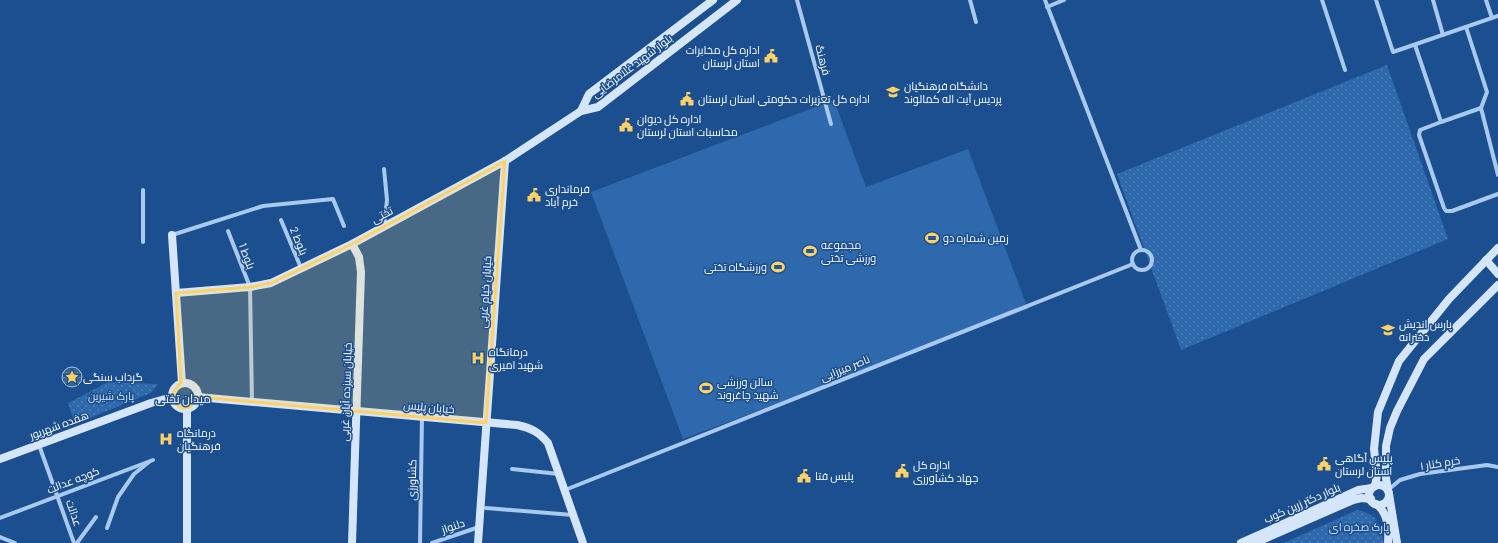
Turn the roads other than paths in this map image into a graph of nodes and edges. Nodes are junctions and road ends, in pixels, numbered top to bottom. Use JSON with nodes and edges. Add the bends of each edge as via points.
{"nodes":[{"id":1,"x":713,"y":0,"type":"edge"},
{"id":2,"x":737,"y":0,"type":"edge"},
{"id":3,"x":797,"y":0,"type":"edge"},
{"id":4,"x":970,"y":0,"type":"edge"},
{"id":5,"x":1045,"y":0,"type":"edge"},
{"id":6,"x":1064,"y":0,"type":"edge"},
{"id":7,"x":1322,"y":0,"type":"edge"},
{"id":8,"x":1376,"y":0,"type":"edge"},
{"id":9,"x":1433,"y":0,"type":"edge"},
{"id":10,"x":1486,"y":0,"type":"edge"},
{"id":11,"x":1047,"y":7,"type":"junction"},
{"id":12,"x":1498,"y":16,"type":"edge"},
{"id":13,"x":1492,"y":18,"type":"junction"},
{"id":14,"x":976,"y":22,"type":"dead end"},
{"id":15,"x":1466,"y":27,"type":"junction"},
{"id":16,"x":1443,"y":35,"type":"junction"},
{"id":17,"x":1415,"y":45,"type":"junction"},
{"id":18,"x":1345,"y":70,"type":"dead end"},
{"id":19,"x":1481,"y":108,"type":"junction"},
{"id":20,"x":581,"y":111,"type":"junction"},
{"id":21,"x":1441,"y":122,"type":"junction"},
{"id":22,"x":831,"y":124,"type":"dead end"},
{"id":23,"x":505,"y":161,"type":"junction"},
{"id":24,"x":384,"y":169,"type":"dead end"},
{"id":25,"x":1498,"y":175,"type":"edge"},
{"id":26,"x":143,"y":190,"type":"dead end"},
{"id":27,"x":1498,"y":194,"type":"edge"},
{"id":28,"x":281,"y":220,"type":"dead end"},
{"id":29,"x":344,"y":226,"type":"dead end"},
{"id":30,"x":384,"y":226,"type":"junction"},
{"id":31,"x":228,"y":232,"type":"dead end"},
{"id":32,"x":172,"y":235,"type":"joint"},
{"id":33,"x":143,"y":242,"type":"dead end"},
{"id":34,"x":352,"y":244,"type":"junction"},
{"id":35,"x":1498,"y":248,"type":"edge"},
{"id":36,"x":1141,"y":250,"type":"junction"},
{"id":37,"x":1486,"y":260,"type":"junction"},
{"id":38,"x":1133,"y":264,"type":"junction"},
{"id":39,"x":301,"y":268,"type":"junction"},
{"id":40,"x":1498,"y":274,"type":"edge"},
{"id":41,"x":1498,"y":285,"type":"edge"},
{"id":42,"x":250,"y":287,"type":"junction"},
{"id":43,"x":176,"y":292,"type":"junction"},
{"id":44,"x":182,"y":383,"type":"junction"},
{"id":45,"x":172,"y":397,"type":"junction"},
{"id":46,"x":197,"y":397,"type":"junction"},
{"id":47,"x":252,"y":402,"type":"junction"},
{"id":48,"x":187,"y":408,"type":"junction"},
{"id":49,"x":356,"y":411,"type":"junction"},
{"id":50,"x":422,"y":417,"type":"junction"},
{"id":51,"x":486,"y":423,"type":"junction"},
{"id":52,"x":39,"y":444,"type":"junction"},
{"id":53,"x":0,"y":459,"type":"edge"},
{"id":54,"x":1498,"y":467,"type":"edge"},
{"id":55,"x":512,"y":469,"type":"dead end"},
{"id":56,"x":559,"y":474,"type":"junction"},
{"id":57,"x":1374,"y":487,"type":"junction"},
{"id":58,"x":565,"y":490,"type":"junction"},
{"id":59,"x":1389,"y":492,"type":"junction"},
{"id":60,"x":58,"y":496,"type":"junction"},
{"id":61,"x":1374,"y":502,"type":"junction"},
{"id":62,"x":486,"y":508,"type":"dead end"},
{"id":63,"x":573,"y":515,"type":"junction"},
{"id":64,"x":96,"y":517,"type":"dead end"},
{"id":65,"x":0,"y":518,"type":"edge"},
{"id":66,"x":479,"y":527,"type":"junction"},
{"id":67,"x":107,"y":528,"type":"dead end"},
{"id":68,"x":0,"y":537,"type":"edge"},
{"id":69,"x":15,"y":543,"type":"edge"},
{"id":70,"x":74,"y":543,"type":"edge"},
{"id":71,"x":77,"y":543,"type":"edge"},
{"id":72,"x":187,"y":543,"type":"edge"},
{"id":73,"x":352,"y":543,"type":"edge"},
{"id":74,"x":420,"y":543,"type":"edge"},
{"id":75,"x":432,"y":543,"type":"edge"},
{"id":76,"x":478,"y":543,"type":"edge"},
{"id":77,"x":583,"y":543,"type":"edge"},
{"id":78,"x":1241,"y":543,"type":"edge"},
{"id":79,"x":1255,"y":543,"type":"edge"},
{"id":80,"x":1388,"y":543,"type":"edge"},
{"id":81,"x":1397,"y":543,"type":"edge"}],
"edges":[{"from":1,"to":20,"type":"main road","name":"بلوار شهید غلامرضایی","via":[[589,94]]},
{"from":2,"to":20,"type":"main road","name":"بلوار شهید غلامرضایی","via":[[598,107]]},
{"from":3,"to":22,"type":"street","name":"فرهنگ"},
{"from":4,"to":14,"type":"street"},
{"from":5,"to":11,"type":"street"},
{"from":6,"to":11,"type":"street"},
{"from":7,"to":18,"type":"street"},
{"from":8,"to":17,"type":"street","via":[[1393,52]]},
{"from":9,"to":16,"type":"street"},
{"from":10,"to":13,"type":"street"},
{"from":11,"to":36,"type":"street"},
{"from":12,"to":13,"type":"street"},
{"from":13,"to":15,"type":"street"},
{"from":15,"to":16,"type":"street"},
{"from":15,"to":19,"type":"street","via":[[1487,92]]},
{"from":16,"to":17,"type":"street"},
{"from":17,"to":21,"type":"street"},
{"from":19,"to":21,"type":"street"},
{"from":19,"to":25,"type":"street"},
{"from":20,"to":23,"type":"main road","name":"تختی"},
{"from":21,"to":27,"type":"street","via":[[1420,130],[1419,136],[1446,211]]},
{"from":23,"to":30,"type":"main road","name":"تختی"},
{"from":23,"to":51,"type":"main road","name":"خیابان خیام غربی"},
{"from":24,"to":30,"type":"street","via":[[387,200]]},
{"from":26,"to":33,"type":"street"},
{"from":28,"to":39,"type":"street","name":"بلوط 2"},
{"from":29,"to":32,"type":"street","via":[[333,199],[263,206]]},
{"from":30,"to":34,"type":"main road","name":"تختی"},
{"from":31,"to":42,"type":"street","name":"بلوط 1"},
{"from":32,"to":43,"type":"main road"},
{"from":34,"to":39,"type":"main road","name":"تختی"},
{"from":34,"to":49,"type":"main road","name":"خیابان سیزده آبان غربی","via":[[359,257],[361,272]]},
{"from":35,"to":37,"type":"main road"},
{"from":36,"to":38,"type":"street","via":[[1134,255]]},
{"from":36,"to":38,"type":"street","via":[[1150,254],[1151,264],[1147,269],[1140,270]]},
{"from":37,"to":40,"type":"main road"},
{"from":37,"to":57,"type":"main road","via":[[1449,298],[1399,361],[1378,412],[1374,449],[1377,475]]},
{"from":38,"to":58,"type":"street","name":"ناصر میرزایی"},
{"from":39,"to":42,"type":"main road","name":"تختی","via":[[272,283]]},
{"from":41,"to":59,"type":"main road","via":[[1424,359],[1390,428],[1386,446],[1386,478]]},
{"from":42,"to":43,"type":"main road","name":"تختی"},
{"from":42,"to":47,"type":"street"},
{"from":43,"to":44,"type":"main road"},
{"from":44,"to":45,"type":"main road","via":[[173,390]]},
{"from":44,"to":46,"type":"main road","via":[[193,386]]},
{"from":45,"to":48,"type":"main road","via":[[175,404]]},
{"from":45,"to":52,"type":"main road","name":"هفده شهریور"},
{"from":46,"to":47,"type":"main road","name":"خیابان پلیس"},
{"from":46,"to":48,"type":"main road","via":[[195,404]]},
{"from":47,"to":49,"type":"main road","name":"خیابان پلیس"},
{"from":48,"to":72,"type":"main road"},
{"from":49,"to":50,"type":"main road","name":"خیابان پلیس"},
{"from":49,"to":73,"type":"main road","name":"خیابان سیزده آبان غربی"},
{"from":50,"to":51,"type":"main road","name":"خیابان پلیس"},
{"from":50,"to":74,"type":"street","name":"کشاورزی"},
{"from":51,"to":56,"type":"main road","name":"خیابان پلیس","via":[[517,425],[540,434],[548,443]]},
{"from":51,"to":66,"type":"main road","name":"خیابان خیام غربی"},
{"from":52,"to":53,"type":"main road","name":"هفده شهریور"},
{"from":52,"to":60,"type":"street","name":"عدالت"},
{"from":54,"to":59,"type":"street","name":"خرم کنار ۱","via":[[1487,465],[1420,474],[1400,480]]},
{"from":55,"to":56,"type":"street"},
{"from":56,"to":58,"type":"main road","name":"خیابان پلیس"},
{"from":57,"to":59,"type":"main road","via":[[1381,485]]},
{"from":57,"to":61,"type":"main road","via":[[1370,493]]},
{"from":57,"to":78,"type":"main road","name":"بلوار دکتر زرین کوب","via":[[1350,493]]},
{"from":58,"to":63,"type":"main road","name":"خیابان پلیس"},
{"from":59,"to":61,"type":"main road","via":[[1388,500],[1385,502]]},
{"from":59,"to":81,"type":"main road"},
{"from":60,"to":65,"type":"street","name":"کوچه عدالت"},
{"from":60,"to":67,"type":"street","name":"کوچه عدالت","via":[[153,460],[134,474],[118,497]]},
{"from":60,"to":70,"type":"street","name":"عدالت"},
{"from":61,"to":79,"type":"main road","name":"بلوار دکتر زرین کوب","via":[[1361,498],[1353,500]]},
{"from":61,"to":80,"type":"main road","via":[[1384,512],[1388,526]]},
{"from":62,"to":63,"type":"street"},
{"from":63,"to":77,"type":"main road","name":"خیابان پلیس"},
{"from":64,"to":71,"type":"street"},
{"from":66,"to":75,"type":"street","name":"دلنواز"},
{"from":66,"to":76,"type":"main road","name":"خیابان خیام غربی"},
{"from":68,"to":69,"type":"street"}]}
